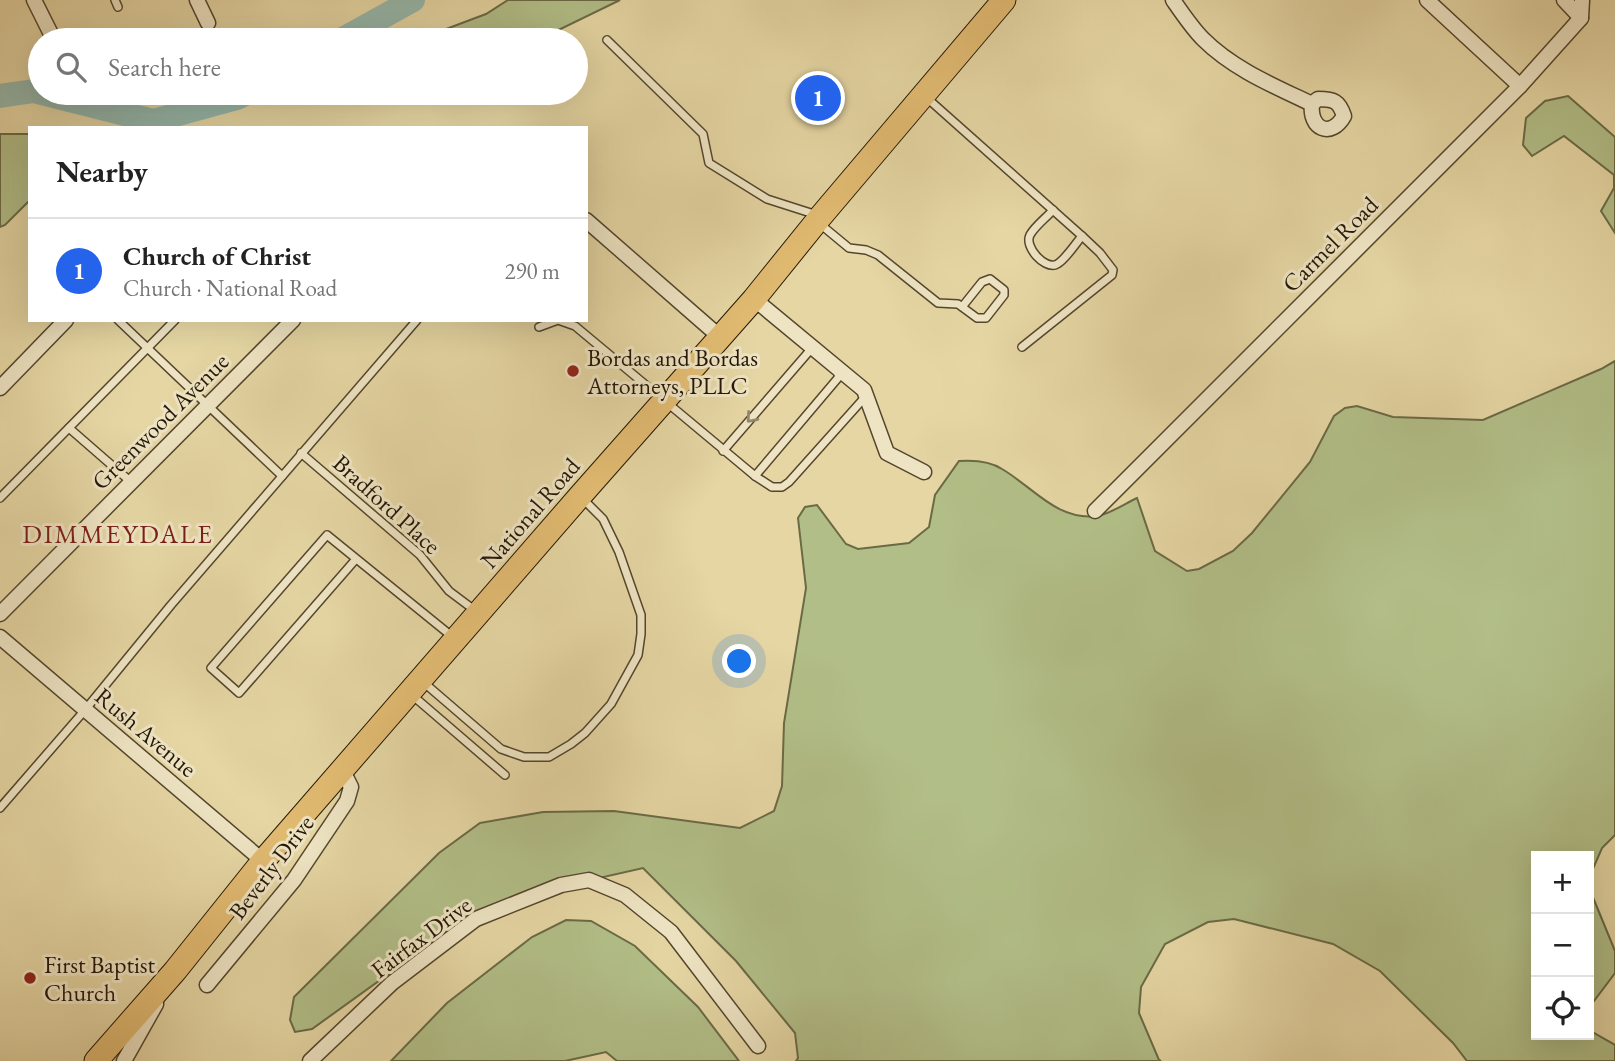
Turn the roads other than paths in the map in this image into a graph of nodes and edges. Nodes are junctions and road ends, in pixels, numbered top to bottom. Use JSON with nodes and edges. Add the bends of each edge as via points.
{"nodes":[{"id":1,"x":34,"y":0,"type":"edge"},
{"id":2,"x":197,"y":0,"type":"edge"},
{"id":3,"x":1173,"y":0,"type":"edge"},
{"id":4,"x":1427,"y":0,"type":"edge"},
{"id":5,"x":1564,"y":0,"type":"edge"},
{"id":6,"x":1582,"y":0,"type":"edge"},
{"id":7,"x":1000,"y":1,"type":"edge"},
{"id":8,"x":1581,"y":18,"type":"junction"},
{"id":9,"x":208,"y":23,"type":"dead end"},
{"id":10,"x":48,"y":28,"type":"edge"},
{"id":11,"x":607,"y":40,"type":"dead end"},
{"id":12,"x":1520,"y":86,"type":"junction"},
{"id":13,"x":924,"y":95,"type":"junction"},
{"id":14,"x":1312,"y":104,"type":"dead end"},
{"id":15,"x":1053,"y":210,"type":"junction"},
{"id":16,"x":819,"y":219,"type":"junction"},
{"id":17,"x":588,"y":222,"type":"edge"},
{"id":18,"x":1082,"y":236,"type":"junction"},
{"id":19,"x":754,"y":299,"type":"junction"},
{"id":20,"x":962,"y":307,"type":"junction"},
{"id":21,"x":64,"y":322,"type":"edge"},
{"id":22,"x":120,"y":322,"type":"edge"},
{"id":23,"x":174,"y":322,"type":"edge"},
{"id":24,"x":291,"y":322,"type":"edge"},
{"id":25,"x":416,"y":322,"type":"edge"},
{"id":26,"x":553,"y":322,"type":"edge"},
{"id":27,"x":564,"y":322,"type":"edge"},
{"id":28,"x":539,"y":327,"type":"dead end"},
{"id":29,"x":720,"y":337,"type":"junction"},
{"id":30,"x":1022,"y":347,"type":"dead end"},
{"id":31,"x":812,"y":348,"type":"junction"},
{"id":32,"x":147,"y":349,"type":"junction"},
{"id":33,"x":839,"y":370,"type":"junction"},
{"id":34,"x":0,"y":388,"type":"edge"},
{"id":35,"x":866,"y":396,"type":"junction"},
{"id":36,"x":664,"y":401,"type":"junction"},
{"id":37,"x":206,"y":405,"type":"junction"},
{"id":38,"x":68,"y":428,"type":"junction"},
{"id":39,"x":723,"y":451,"type":"junction"},
{"id":40,"x":302,"y":453,"type":"junction"},
{"id":41,"x":924,"y":472,"type":"dead end"},
{"id":42,"x":282,"y":476,"type":"junction"},
{"id":43,"x":755,"y":476,"type":"junction"},
{"id":44,"x":131,"y":482,"type":"junction"},
{"id":45,"x":580,"y":496,"type":"junction"},
{"id":46,"x":0,"y":498,"type":"edge"},
{"id":47,"x":1095,"y":511,"type":"dead end"},
{"id":48,"x":356,"y":559,"type":"junction"},
{"id":49,"x":478,"y":613,"type":"junction"},
{"id":50,"x":0,"y":614,"type":"edge"},
{"id":51,"x":0,"y":637,"type":"edge"},
{"id":52,"x":455,"y":639,"type":"junction"},
{"id":53,"x":414,"y":686,"type":"junction"},
{"id":54,"x":85,"y":710,"type":"junction"},
{"id":55,"x":342,"y":769,"type":"junction"},
{"id":56,"x":505,"y":775,"type":"dead end"},
{"id":57,"x":0,"y":808,"type":"edge"},
{"id":58,"x":263,"y":861,"type":"junction"},
{"id":59,"x":175,"y":971,"type":"junction"},
{"id":60,"x":207,"y":985,"type":"dead end"},
{"id":61,"x":758,"y":1046,"type":"dead end"},
{"id":62,"x":96,"y":1061,"type":"edge"},
{"id":63,"x":124,"y":1061,"type":"edge"},
{"id":64,"x":310,"y":1061,"type":"edge"}],
"edges":[{"from":1,"to":10,"type":"street"},
{"from":2,"to":9,"type":"street"},
{"from":3,"to":14,"type":"street","via":[[1203,39],[1226,58]]},
{"from":4,"to":12,"type":"street"},
{"from":5,"to":8,"type":"street"},
{"from":6,"to":8,"type":"street"},
{"from":7,"to":13,"type":"main road","name":"National Road"},
{"from":8,"to":12,"type":"street","name":"Carmel Road"},
{"from":11,"to":16,"type":"lane","via":[[703,134],[709,163],[767,199]]},
{"from":12,"to":47,"type":"street","name":"Carmel Road"},
{"from":13,"to":15,"type":"lane"},
{"from":13,"to":16,"type":"main road","name":"National Road"},
{"from":15,"to":18,"type":"lane"},
{"from":15,"to":18,"type":"lane","via":[[1028,243],[1047,265],[1059,264]]},
{"from":16,"to":19,"type":"main road","name":"National Road"},
{"from":16,"to":20,"type":"lane","via":[[849,248],[878,255],[938,303]]},
{"from":17,"to":29,"type":"street"},
{"from":18,"to":30,"type":"lane","via":[[1100,253],[1112,275]]},
{"from":19,"to":29,"type":"main road","name":"National Road"},
{"from":19,"to":31,"type":"street"},
{"from":20,"to":20,"type":"lane","via":[[976,318],[986,318],[1004,290],[990,279],[982,282]]},
{"from":21,"to":34,"type":"street"},
{"from":22,"to":32,"type":"lane"},
{"from":23,"to":32,"type":"lane"},
{"from":24,"to":37,"type":"street","name":"Greenwood Avenue"},
{"from":25,"to":40,"type":"lane"},
{"from":26,"to":28,"type":"lane"},
{"from":27,"to":36,"type":"lane","via":[[575,326]]},
{"from":29,"to":36,"type":"main road","name":"National Road"},
{"from":31,"to":33,"type":"street"},
{"from":31,"to":39,"type":"lane","one_way":true},
{"from":32,"to":37,"type":"lane"},
{"from":32,"to":38,"type":"lane"},
{"from":33,"to":35,"type":"street"},
{"from":33,"to":43,"type":"lane","via":[[838,378]]},
{"from":35,"to":41,"type":"street","via":[[887,453]]},
{"from":35,"to":43,"type":"lane","via":[[789,482],[772,487]]},
{"from":36,"to":39,"type":"lane"},
{"from":36,"to":45,"type":"main road","name":"National Road"},
{"from":37,"to":42,"type":"lane"},
{"from":37,"to":44,"type":"street","name":"Greenwood Avenue"},
{"from":38,"to":44,"type":"lane"},
{"from":38,"to":46,"type":"lane"},
{"from":39,"to":43,"type":"lane"},
{"from":40,"to":42,"type":"lane"},
{"from":40,"to":49,"type":"lane","name":"Bradford Place","via":[[420,555],[449,591]]},
{"from":42,"to":54,"type":"lane"},
{"from":44,"to":50,"type":"street","name":"Greenwood Avenue"},
{"from":45,"to":49,"type":"main road","name":"National Road"},
{"from":45,"to":53,"type":"lane","via":[[603,519],[641,615],[638,655],[611,704],[571,744],[549,757],[524,757],[501,749]]},
{"from":48,"to":48,"type":"lane","via":[[239,693],[211,668],[327,535]]},
{"from":48,"to":52,"type":"lane"},
{"from":49,"to":52,"type":"main road","name":"National Road"},
{"from":51,"to":54,"type":"street","name":"Rush Avenue"},
{"from":52,"to":53,"type":"main road","name":"National Road"},
{"from":53,"to":55,"type":"main road","name":"National Road"},
{"from":53,"to":56,"type":"lane"},
{"from":54,"to":57,"type":"lane"},
{"from":54,"to":58,"type":"street","name":"Rush Avenue"},
{"from":55,"to":58,"type":"main road","name":"National Road"},
{"from":55,"to":60,"type":"street","name":"Beverly Drive","via":[[351,787],[347,801],[294,880]]},
{"from":58,"to":59,"type":"main road","name":"National Road"},
{"from":59,"to":62,"type":"main road","name":"National Road"},
{"from":59,"to":63,"type":"street"},
{"from":61,"to":64,"type":"street","name":"Fairfax Drive","via":[[671,932],[625,895],[589,880],[561,885],[477,919],[392,983]]}]}
